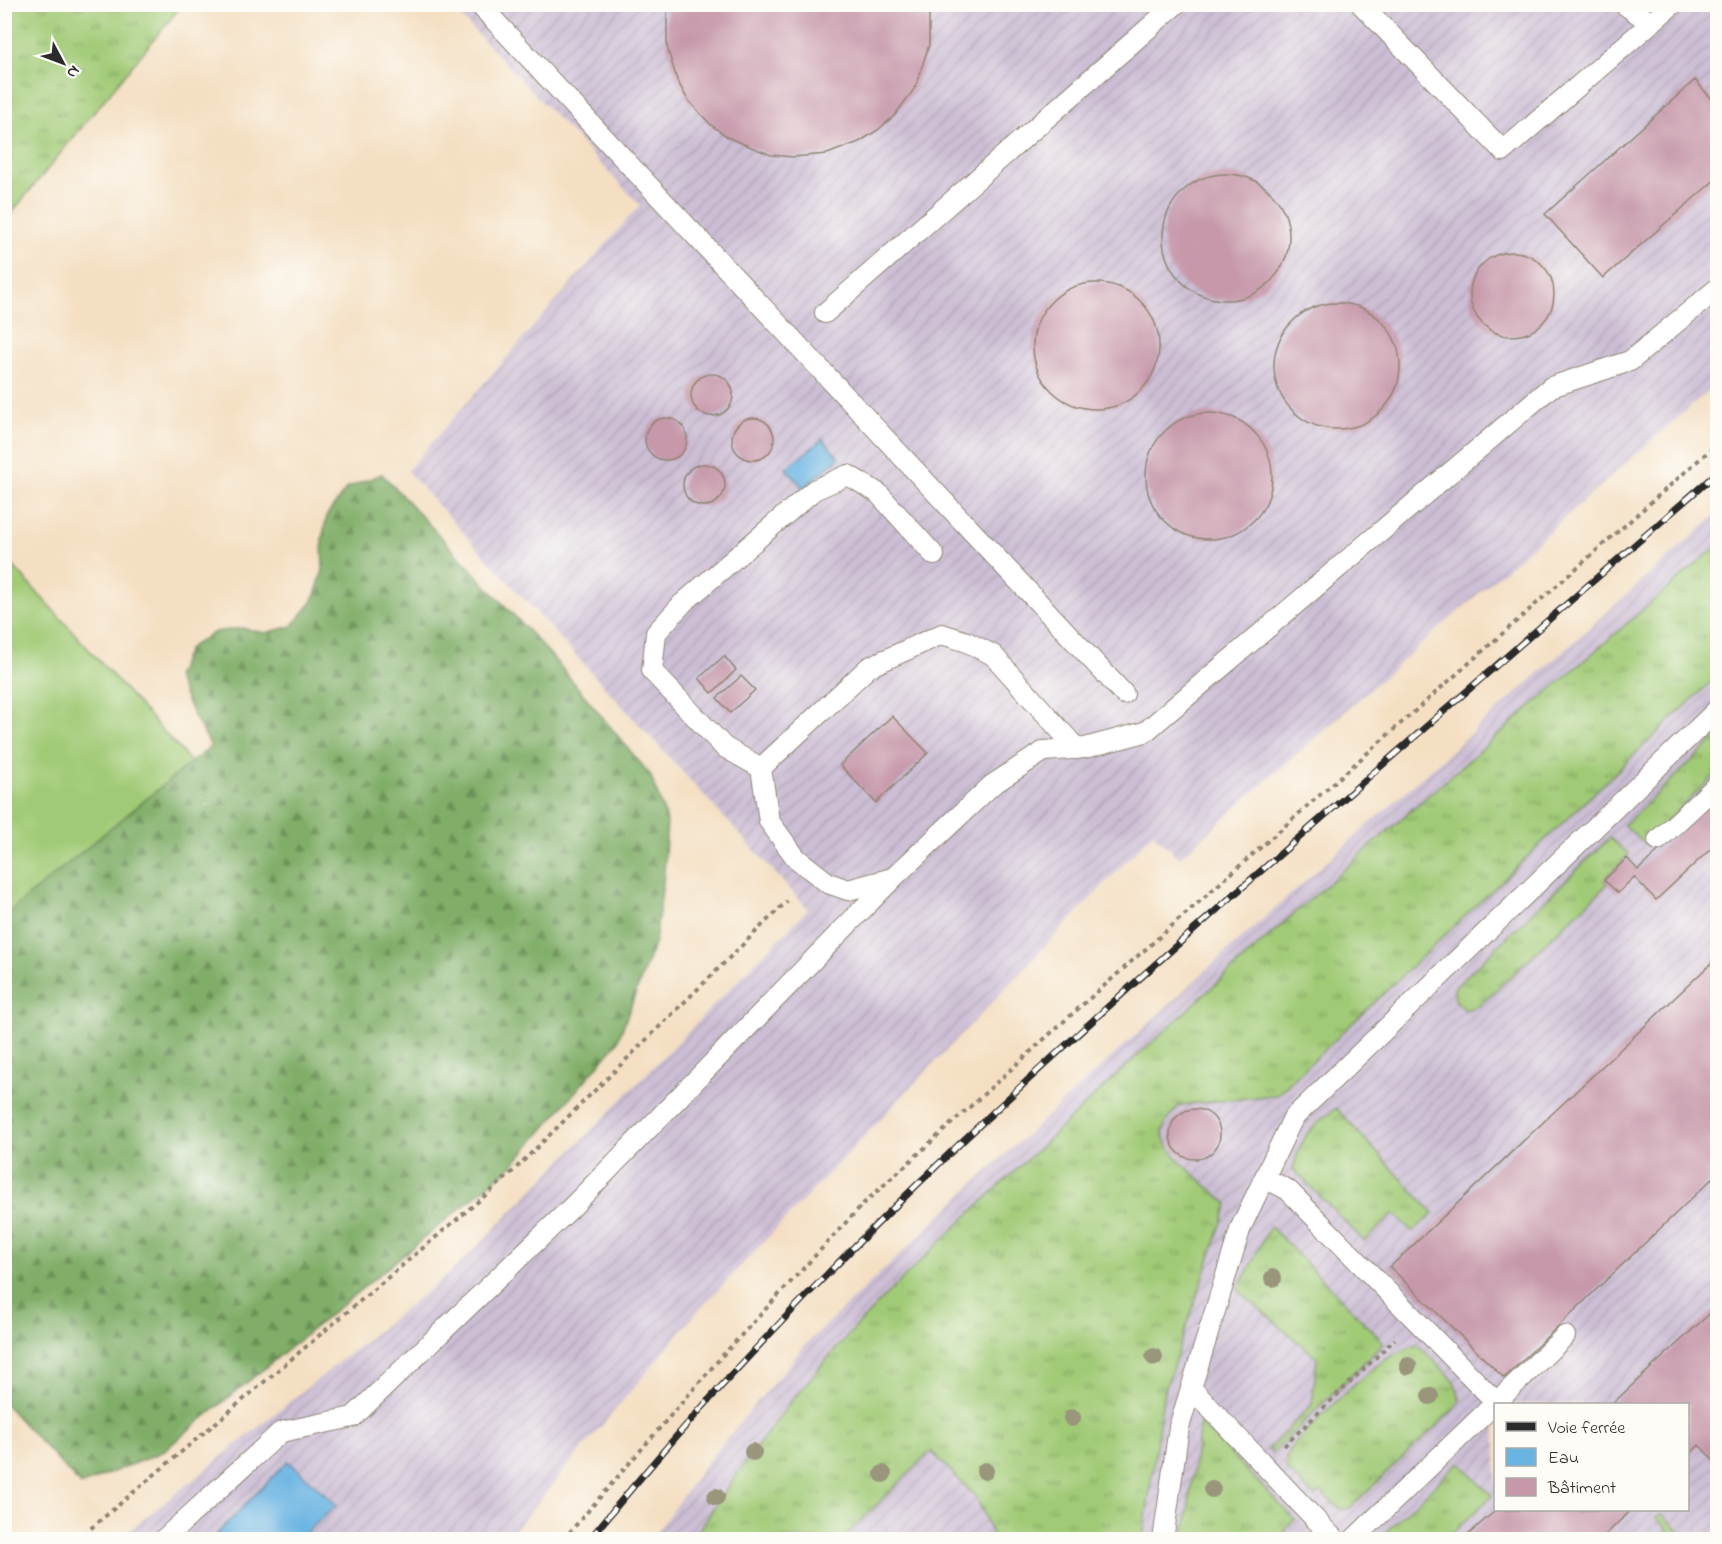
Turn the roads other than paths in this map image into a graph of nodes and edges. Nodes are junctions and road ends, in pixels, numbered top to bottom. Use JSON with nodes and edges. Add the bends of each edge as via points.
{"nodes":[{"id":1,"x":479,"y":4,"type":"edge"},
{"id":2,"x":1176,"y":4,"type":"edge"},
{"id":3,"x":1361,"y":4,"type":"edge"},
{"id":4,"x":1624,"y":4,"type":"edge"},
{"id":5,"x":1673,"y":4,"type":"edge"},
{"id":6,"x":1652,"y":23,"type":"junction"},
{"id":7,"x":1718,"y":288,"type":"edge"},
{"id":8,"x":825,"y":313,"type":"dead end"},
{"id":9,"x":934,"y":555,"type":"dead end"},
{"id":10,"x":1124,"y":694,"type":"dead end"},
{"id":11,"x":1718,"y":709,"type":"edge"},
{"id":12,"x":1077,"y":749,"type":"junction"},
{"id":13,"x":761,"y":768,"type":"junction"},
{"id":14,"x":1718,"y":784,"type":"edge"},
{"id":15,"x":1658,"y":840,"type":"dead end"},
{"id":16,"x":893,"y":878,"type":"junction"},
{"id":17,"x":1265,"y":1178,"type":"junction"},
{"id":18,"x":1565,"y":1336,"type":"dead end"},
{"id":19,"x":1191,"y":1388,"type":"junction"},
{"id":20,"x":1497,"y":1403,"type":"edge"},
{"id":21,"x":1494,"y":1406,"type":"edge"},
{"id":22,"x":163,"y":1539,"type":"edge"},
{"id":23,"x":1163,"y":1539,"type":"edge"},
{"id":24,"x":1335,"y":1539,"type":"edge"},
{"id":25,"x":1353,"y":1539,"type":"edge"}],
"edges":[{"from":1,"to":10,"type":"lane"},
{"from":2,"to":8,"type":"lane"},
{"from":3,"to":6,"type":"lane","via":[[1503,151]]},
{"from":4,"to":6,"type":"lane"},
{"from":5,"to":6,"type":"lane"},
{"from":7,"to":12,"type":"lane","via":[[1630,361],[1551,387],[1145,732]]},
{"from":9,"to":13,"type":"lane","via":[[878,493],[848,475],[814,490],[683,603],[656,633],[652,671],[724,747]]},
{"from":11,"to":17,"type":"lane","via":[[1293,1118]]},
{"from":12,"to":13,"type":"lane","via":[[993,655],[942,634],[869,668]]},
{"from":12,"to":16,"type":"lane","via":[[1044,751],[992,785]]},
{"from":13,"to":16,"type":"lane","via":[[769,820],[796,858],[828,883],[848,890]]},
{"from":14,"to":15,"type":"lane"},
{"from":16,"to":22,"type":"lane","via":[[572,1208],[353,1417],[281,1432]]},
{"from":17,"to":19,"type":"lane","via":[[1241,1227]]},
{"from":17,"to":20,"type":"lane","via":[[1288,1190]]},
{"from":18,"to":20,"type":"lane"},
{"from":19,"to":23,"type":"lane","via":[[1179,1427]]},
{"from":19,"to":24,"type":"lane"},
{"from":21,"to":25,"type":"lane"}]}
